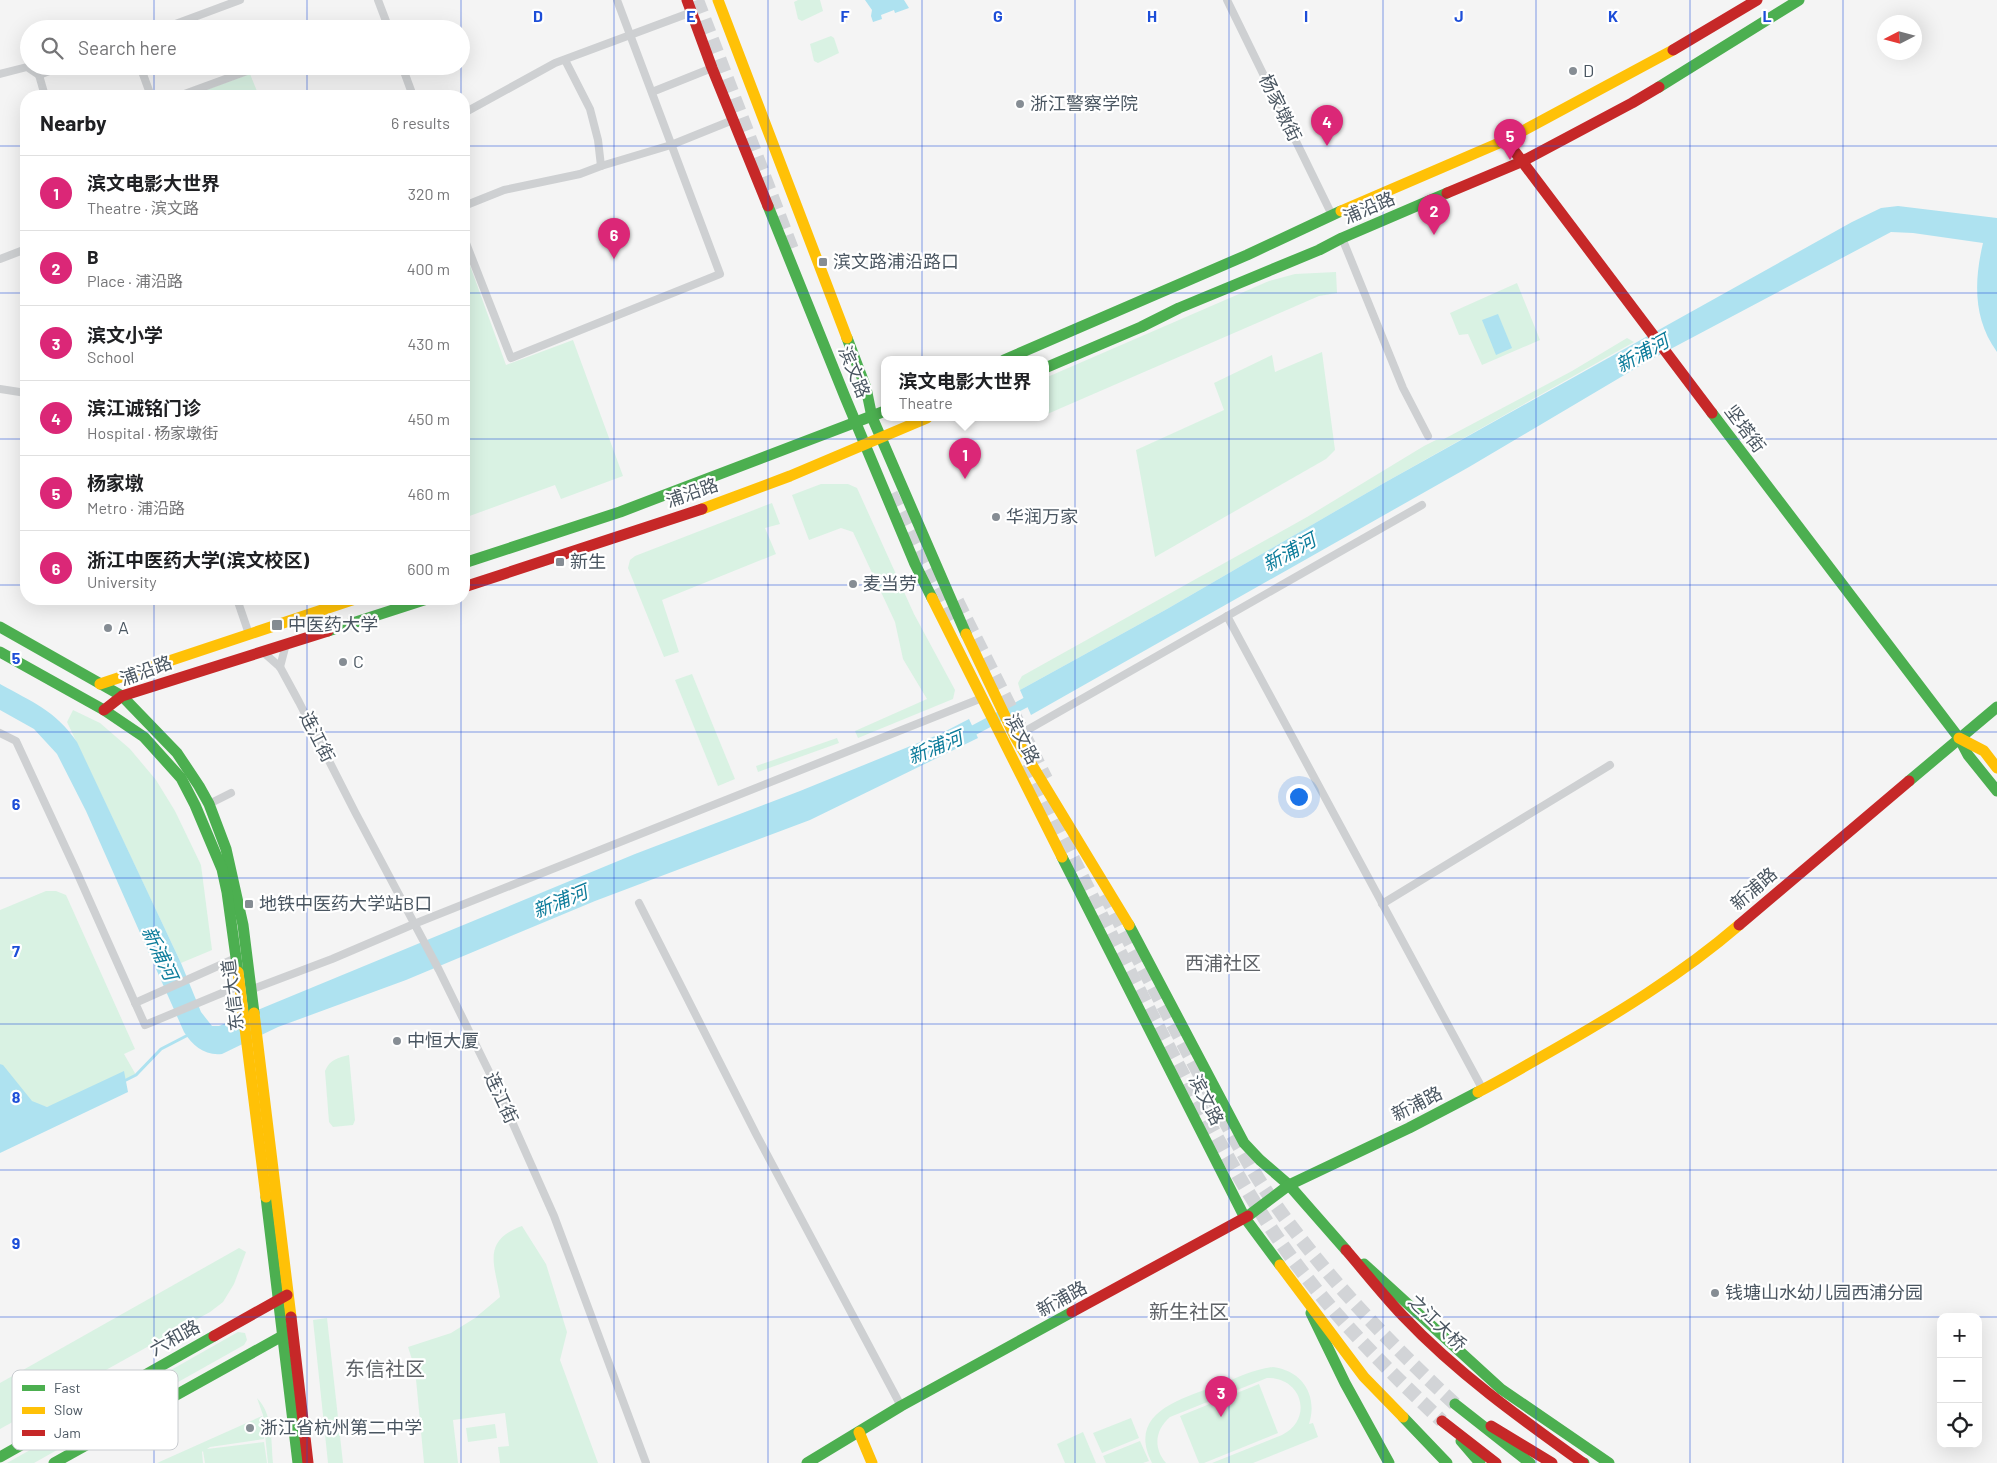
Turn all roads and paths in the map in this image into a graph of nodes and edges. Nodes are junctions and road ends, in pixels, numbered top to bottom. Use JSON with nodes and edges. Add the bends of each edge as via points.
{"nodes":[{"id":1,"x":240,"y":0,"type":"edge"},
{"id":2,"x":378,"y":0,"type":"edge"},
{"id":3,"x":617,"y":0,"type":"edge"},
{"id":4,"x":687,"y":0,"type":"edge"},
{"id":5,"x":718,"y":0,"type":"edge"},
{"id":6,"x":1227,"y":0,"type":"edge"},
{"id":7,"x":1757,"y":0,"type":"edge"},
{"id":8,"x":1799,"y":0,"type":"edge"},
{"id":9,"x":692,"y":12,"type":"junction"},
{"id":10,"x":186,"y":20,"type":"edge"},
{"id":11,"x":385,"y":20,"type":"edge"},
{"id":12,"x":630,"y":36,"type":"junction"},
{"id":13,"x":565,"y":60,"type":"junction"},
{"id":14,"x":712,"y":68,"type":"junction"},
{"id":15,"x":20,"y":69,"type":"edge"},
{"id":16,"x":0,"y":74,"type":"edge"},
{"id":17,"x":39,"y":75,"type":"edge"},
{"id":18,"x":143,"y":75,"type":"edge"},
{"id":19,"x":236,"y":75,"type":"edge"},
{"id":20,"x":405,"y":75,"type":"edge"},
{"id":21,"x":43,"y":90,"type":"edge"},
{"id":22,"x":149,"y":90,"type":"edge"},
{"id":23,"x":195,"y":90,"type":"edge"},
{"id":24,"x":411,"y":90,"type":"edge"},
{"id":25,"x":652,"y":92,"type":"junction"},
{"id":26,"x":470,"y":110,"type":"edge"},
{"id":27,"x":733,"y":120,"type":"junction"},
{"id":28,"x":1506,"y":140,"type":"junction"},
{"id":29,"x":671,"y":145,"type":"junction"},
{"id":30,"x":1521,"y":162,"type":"junction"},
{"id":31,"x":601,"y":166,"type":"junction"},
{"id":32,"x":470,"y":204,"type":"edge"},
{"id":33,"x":1332,"y":216,"type":"junction"},
{"id":34,"x":1342,"y":238,"type":"junction"},
{"id":35,"x":20,"y":251,"type":"edge"},
{"id":36,"x":470,"y":253,"type":"edge"},
{"id":37,"x":0,"y":259,"type":"edge"},
{"id":38,"x":1013,"y":356,"type":"edge"},
{"id":39,"x":1049,"y":366,"type":"edge"},
{"id":40,"x":0,"y":389,"type":"edge"},
{"id":41,"x":20,"y":392,"type":"edge"},
{"id":42,"x":881,"y":413,"type":"edge"},
{"id":43,"x":872,"y":416,"type":"junction"},
{"id":44,"x":920,"y":421,"type":"edge"},
{"id":45,"x":855,"y":422,"type":"junction"},
{"id":46,"x":1428,"y":436,"type":"dead end"},
{"id":47,"x":881,"y":438,"type":"junction"},
{"id":48,"x":865,"y":445,"type":"junction"},
{"id":49,"x":1422,"y":505,"type":"dead end"},
{"id":50,"x":470,"y":561,"type":"edge"},
{"id":51,"x":470,"y":585,"type":"edge"},
{"id":52,"x":239,"y":605,"type":"edge"},
{"id":53,"x":336,"y":605,"type":"edge"},
{"id":54,"x":408,"y":605,"type":"edge"},
{"id":55,"x":1227,"y":616,"type":"junction"},
{"id":56,"x":0,"y":627,"type":"edge"},
{"id":57,"x":249,"y":634,"type":"junction"},
{"id":58,"x":286,"y":644,"type":"junction"},
{"id":59,"x":0,"y":652,"type":"edge"},
{"id":60,"x":263,"y":652,"type":"junction"},
{"id":61,"x":280,"y":667,"type":"junction"},
{"id":62,"x":100,"y":684,"type":"junction"},
{"id":63,"x":122,"y":696,"type":"junction"},
{"id":64,"x":982,"y":698,"type":"junction"},
{"id":65,"x":1997,"y":707,"type":"edge"},
{"id":66,"x":104,"y":710,"type":"junction"},
{"id":67,"x":0,"y":733,"type":"edge"},
{"id":68,"x":1015,"y":737,"type":"junction"},
{"id":69,"x":1960,"y":738,"type":"junction"},
{"id":70,"x":1610,"y":765,"type":"dead end"},
{"id":71,"x":1997,"y":768,"type":"edge"},
{"id":72,"x":1997,"y":792,"type":"edge"},
{"id":73,"x":231,"y":793,"type":"dead end"},
{"id":74,"x":209,"y":804,"type":"junction"},
{"id":75,"x":639,"y":903,"type":"dead end"},
{"id":76,"x":1382,"y":904,"type":"junction"},
{"id":77,"x":416,"y":928,"type":"junction"},
{"id":78,"x":236,"y":958,"type":"junction"},
{"id":79,"x":239,"y":986,"type":"junction"},
{"id":80,"x":250,"y":990,"type":"junction"},
{"id":81,"x":135,"y":1002,"type":"junction"},
{"id":82,"x":247,"y":1008,"type":"junction"},
{"id":83,"x":1482,"y":1090,"type":"junction"},
{"id":84,"x":1289,"y":1185,"type":"junction"},
{"id":85,"x":1245,"y":1218,"type":"junction"},
{"id":86,"x":1332,"y":1235,"type":"junction"},
{"id":87,"x":1283,"y":1269,"type":"junction"},
{"id":88,"x":284,"y":1297,"type":"junction"},
{"id":89,"x":288,"y":1331,"type":"junction"},
{"id":90,"x":154,"y":1370,"type":"edge"},
{"id":91,"x":178,"y":1393,"type":"edge"},
{"id":92,"x":901,"y":1406,"type":"junction"},
{"id":93,"x":1442,"y":1421,"type":"tunnel mouth"},
{"id":94,"x":1452,"y":1430,"type":"junction"},
{"id":95,"x":858,"y":1432,"type":"junction"},
{"id":96,"x":12,"y":1450,"type":"edge"},
{"id":97,"x":77,"y":1450,"type":"edge"},
{"id":98,"x":0,"y":1457,"type":"edge"},
{"id":99,"x":54,"y":1463,"type":"edge"},
{"id":100,"x":298,"y":1463,"type":"edge"},
{"id":101,"x":308,"y":1463,"type":"edge"},
{"id":102,"x":646,"y":1463,"type":"edge"},
{"id":103,"x":806,"y":1463,"type":"edge"},
{"id":104,"x":872,"y":1463,"type":"edge"},
{"id":105,"x":1389,"y":1463,"type":"edge"},
{"id":106,"x":1447,"y":1463,"type":"edge"},
{"id":107,"x":1480,"y":1463,"type":"edge"},
{"id":108,"x":1496,"y":1463,"type":"edge"},
{"id":109,"x":1530,"y":1463,"type":"edge"},
{"id":110,"x":1552,"y":1463,"type":"edge"},
{"id":111,"x":1584,"y":1463,"type":"edge"},
{"id":112,"x":1609,"y":1463,"type":"edge"}],
"edges":[{"from":1,"to":10,"type":"street"},
{"from":2,"to":11,"type":"street"},
{"from":3,"to":12,"type":"street"},
{"from":4,"to":9,"type":"main road","name":"滨文路"},
{"from":5,"to":43,"type":"main road","name":"滨文路","via":[[866,388]]},
{"from":6,"to":33,"type":"street","name":"杨家墩街"},
{"from":7,"to":28,"type":"main road","name":"浦沿路","via":[[1677,48]]},
{"from":8,"to":30,"type":"main road","name":"浦沿路","via":[[1632,103]]},
{"from":9,"to":12,"type":"street"},
{"from":9,"to":14,"type":"main road","name":"滨文路"},
{"from":12,"to":13,"type":"street"},
{"from":12,"to":25,"type":"street"},
{"from":13,"to":26,"type":"street"},
{"from":13,"to":31,"type":"street","via":[[590,109]]},
{"from":14,"to":25,"type":"street"},
{"from":14,"to":27,"type":"main road","name":"滨文路"},
{"from":15,"to":16,"type":"street"},
{"from":17,"to":21,"type":"street"},
{"from":18,"to":22,"type":"street"},
{"from":19,"to":23,"type":"street"},
{"from":20,"to":24,"type":"street"},
{"from":25,"to":29,"type":"street"},
{"from":27,"to":29,"type":"street"},
{"from":27,"to":45,"type":"main road","name":"滨文路"},
{"from":28,"to":30,"type":"main road","name":"坚塔街"},
{"from":28,"to":33,"type":"main road","name":"浦沿路"},
{"from":29,"to":31,"type":"street"},
{"from":29,"to":36,"type":"street","via":[[720,274],[511,358]]},
{"from":30,"to":34,"type":"main road","name":"浦沿路"},
{"from":30,"to":69,"type":"main road","name":"坚塔街"},
{"from":31,"to":32,"type":"street","via":[[580,174],[504,190]]},
{"from":33,"to":38,"type":"main road","name":"浦沿路"},
{"from":34,"to":39,"type":"main road","name":"浦沿路"},
{"from":34,"to":46,"type":"street","via":[[1403,388]]},
{"from":35,"to":37,"type":"street"},
{"from":40,"to":41,"type":"street"},
{"from":42,"to":43,"type":"main road"},
{"from":43,"to":45,"type":"main road","name":"浦沿路"},
{"from":43,"to":47,"type":"main road","name":"滨文路"},
{"from":44,"to":47,"type":"main road","name":"浦沿路"},
{"from":45,"to":48,"type":"main road","name":"滨文路"},
{"from":45,"to":50,"type":"main road","name":"浦沿路","via":[[620,512]]},
{"from":47,"to":48,"type":"main road","name":"浦沿路"},
{"from":47,"to":68,"type":"main road","name":"滨文路"},
{"from":48,"to":51,"type":"main road","name":"浦沿路","via":[[631,534]]},
{"from":48,"to":64,"type":"main road","name":"滨文路","via":[[915,564]]},
{"from":49,"to":55,"type":"street"},
{"from":52,"to":57,"type":"street"},
{"from":53,"to":57,"type":"main road","name":"浦沿路"},
{"from":54,"to":58,"type":"main road","name":"浦沿路"},
{"from":55,"to":68,"type":"street"},
{"from":55,"to":76,"type":"street"},
{"from":56,"to":62,"type":"main road","name":"东信大道"},
{"from":57,"to":62,"type":"main road","name":"浦沿路"},
{"from":58,"to":60,"type":"main road","name":"浦沿路"},
{"from":58,"to":61,"type":"street"},
{"from":59,"to":66,"type":"main road","name":"东信大道"},
{"from":60,"to":61,"type":"street","name":"连江街"},
{"from":60,"to":63,"type":"main road","name":"浦沿路"},
{"from":61,"to":77,"type":"street","name":"连江街"},
{"from":62,"to":63,"type":"main road","name":"东信大道"},
{"from":62,"to":66,"type":"main road","name":"浦沿路"},
{"from":63,"to":66,"type":"main road","name":"浦沿路"},
{"from":63,"to":74,"type":"main road","name":"东信大道","via":[[177,753]]},
{"from":64,"to":77,"type":"street"},
{"from":64,"to":85,"type":"main road","name":"滨文路"},
{"from":65,"to":69,"type":"main road","name":"新浦路"},
{"from":66,"to":78,"type":"main road","name":"东信大道","via":[[149,742],[181,778],[192,798],[222,869]]},
{"from":67,"to":81,"type":"street","via":[[16,741]]},
{"from":68,"to":84,"type":"main road","name":"滨文路","via":[[1136,936],[1244,1143]]},
{"from":69,"to":71,"type":"main road","name":"坚塔街","via":[[1984,751]]},
{"from":69,"to":72,"type":"main road","name":"坚塔街","via":[[1968,755]]},
{"from":69,"to":83,"type":"main road","name":"新浦路","via":[[1719,942],[1597,1025]]},
{"from":70,"to":76,"type":"street"},
{"from":73,"to":74,"type":"street"},
{"from":74,"to":80,"type":"main road","name":"东信大道","via":[[236,887]]},
{"from":75,"to":92,"type":"street","via":[[756,1134]]},
{"from":76,"to":83,"type":"street"},
{"from":77,"to":80,"type":"street"},
{"from":77,"to":102,"type":"street","name":"连江街","via":[[497,1088],[554,1216]]},
{"from":78,"to":79,"type":"main road","name":"东信大道"},
{"from":78,"to":81,"type":"street"},
{"from":79,"to":81,"type":"street","via":[[145,1025]]},
{"from":79,"to":82,"type":"main road","name":"东信大道"},
{"from":80,"to":82,"type":"main road","name":"东信大道"},
{"from":82,"to":88,"type":"main road","name":"东信大道","via":[[256,1040]]},
{"from":82,"to":88,"type":"main road","name":"东信大道","via":[[246,1049]]},
{"from":83,"to":84,"type":"main road","name":"新浦路"},
{"from":84,"to":85,"type":"main road","name":"新浦路"},
{"from":84,"to":86,"type":"main road","name":"之江大桥"},
{"from":85,"to":87,"type":"main road","name":"滨文路"},
{"from":85,"to":92,"type":"main road","name":"新浦路"},
{"from":86,"to":111,"type":"main road","name":"之江大桥","via":[[1404,1317],[1465,1374]]},
{"from":86,"to":112,"type":"main road","via":[[1502,1389]]},
{"from":87,"to":105,"type":"main road","name":"滨文路","via":[[1314,1317]]},
{"from":87,"to":106,"type":"main road","via":[[1364,1377]]},
{"from":88,"to":89,"type":"main road","name":"东信大道"},
{"from":88,"to":90,"type":"main road","name":"六和路"},
{"from":89,"to":91,"type":"main road"},
{"from":89,"to":100,"type":"main road","name":"东信大道"},
{"from":89,"to":101,"type":"main road","name":"东信大道"},
{"from":92,"to":95,"type":"main road","name":"新浦路"},
{"from":93,"to":94,"type":"main road"},
{"from":94,"to":107,"type":"main road"},
{"from":94,"to":108,"type":"main road"},
{"from":95,"to":103,"type":"main road","name":"新浦路"},
{"from":95,"to":104,"type":"main road"},
{"from":96,"to":98,"type":"main road","name":"六和路"},
{"from":97,"to":99,"type":"main road"},
{"from":109,"to":110,"type":"main road","via":[[1455,1404]]}]}
